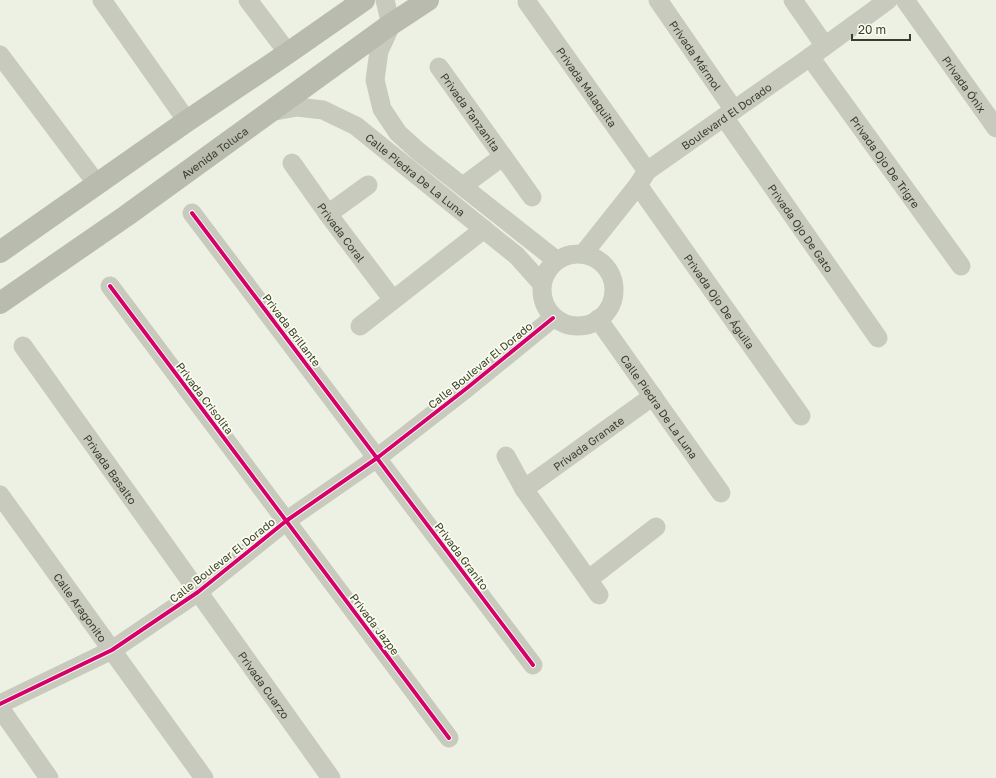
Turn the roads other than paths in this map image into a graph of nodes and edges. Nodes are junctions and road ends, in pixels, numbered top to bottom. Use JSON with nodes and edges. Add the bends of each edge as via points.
{"nodes":[{"id":1,"x":102,"y":0,"type":"edge"},
{"id":2,"x":248,"y":0,"type":"edge"},
{"id":3,"x":364,"y":0,"type":"edge"},
{"id":4,"x":385,"y":0,"type":"edge"},
{"id":5,"x":428,"y":0,"type":"edge"},
{"id":6,"x":658,"y":0,"type":"edge"},
{"id":7,"x":792,"y":0,"type":"edge"},
{"id":8,"x":888,"y":0,"type":"edge"},
{"id":9,"x":905,"y":0,"type":"edge"},
{"id":10,"x":527,"y":2,"type":"dead end"},
{"id":11,"x":391,"y":25,"type":"junction"},
{"id":12,"x":825,"y":46,"type":"junction"},
{"id":13,"x":288,"y":53,"type":"junction"},
{"id":14,"x":0,"y":55,"type":"edge"},
{"id":15,"x":810,"y":57,"type":"junction"},
{"id":16,"x":439,"y":67,"type":"dead end"},
{"id":17,"x":270,"y":112,"type":"junction"},
{"id":18,"x":729,"y":113,"type":"junction"},
{"id":19,"x":187,"y":121,"type":"junction"},
{"id":20,"x":996,"y":128,"type":"edge"},
{"id":21,"x":502,"y":157,"type":"junction"},
{"id":22,"x":292,"y":163,"type":"dead end"},
{"id":23,"x":643,"y":178,"type":"junction"},
{"id":24,"x":97,"y":184,"type":"junction"},
{"id":25,"x":368,"y":185,"type":"dead end"},
{"id":26,"x":463,"y":186,"type":"junction"},
{"id":27,"x":532,"y":197,"type":"dead end"},
{"id":28,"x":192,"y":213,"type":"dead end"},
{"id":29,"x":328,"y":214,"type":"junction"},
{"id":30,"x":484,"y":229,"type":"junction"},
{"id":31,"x":1,"y":250,"type":"edge"},
{"id":32,"x":584,"y":253,"type":"junction"},
{"id":33,"x":556,"y":260,"type":"junction"},
{"id":34,"x":961,"y":266,"type":"dead end"},
{"id":35,"x":542,"y":284,"type":"junction"},
{"id":36,"x":110,"y":286,"type":"dead end"},
{"id":37,"x":393,"y":300,"type":"junction"},
{"id":38,"x":0,"y":303,"type":"edge"},
{"id":39,"x":553,"y":318,"type":"junction"},
{"id":40,"x":598,"y":319,"type":"junction"},
{"id":41,"x":360,"y":326,"type":"dead end"},
{"id":42,"x":878,"y":338,"type":"dead end"},
{"id":43,"x":23,"y":346,"type":"dead end"},
{"id":44,"x":652,"y":396,"type":"junction"},
{"id":45,"x":801,"y":416,"type":"dead end"},
{"id":46,"x":506,"y":456,"type":"dead end"},
{"id":47,"x":377,"y":458,"type":"junction"},
{"id":48,"x":524,"y":489,"type":"junction"},
{"id":49,"x":721,"y":493,"type":"dead end"},
{"id":50,"x":0,"y":495,"type":"edge"},
{"id":51,"x":286,"y":521,"type":"junction"},
{"id":52,"x":656,"y":527,"type":"dead end"},
{"id":53,"x":589,"y":579,"type":"junction"},
{"id":54,"x":198,"y":592,"type":"junction"},
{"id":55,"x":599,"y":595,"type":"dead end"},
{"id":56,"x":112,"y":650,"type":"junction"},
{"id":57,"x":533,"y":665,"type":"dead end"},
{"id":58,"x":0,"y":704,"type":"edge"},
{"id":59,"x":0,"y":708,"type":"edge"},
{"id":60,"x":449,"y":738,"type":"dead end"},
{"id":61,"x":49,"y":778,"type":"edge"},
{"id":62,"x":204,"y":778,"type":"edge"},
{"id":63,"x":331,"y":778,"type":"edge"}],
"edges":[{"from":1,"to":19,"type":"street"},
{"from":2,"to":13,"type":"street"},
{"from":3,"to":13,"type":"main road"},
{"from":4,"to":11,"type":"street"},
{"from":5,"to":11,"type":"main road","name":"Avenida Toluca"},
{"from":6,"to":18,"type":"street","name":"Privada Mármol"},
{"from":7,"to":12,"type":"street"},
{"from":8,"to":12,"type":"street","name":"Boulevard El Dorado"},
{"from":9,"to":20,"type":"street","name":"Privada Ónix"},
{"from":10,"to":23,"type":"street","name":"Privada Malaquita"},
{"from":11,"to":17,"type":"main road","name":"Avenida Toluca"},
{"from":11,"to":26,"type":"street","name":"Calle Piedra De La Luna","via":[[378,51],[375,80],[382,109],[398,133]]},
{"from":12,"to":15,"type":"street","name":"Boulevard El Dorado"},
{"from":13,"to":19,"type":"main road"},
{"from":14,"to":24,"type":"street"},
{"from":15,"to":18,"type":"street","name":"Boulevard El Dorado"},
{"from":15,"to":34,"type":"street","name":"Privada Ojo De Trigre"},
{"from":16,"to":21,"type":"street","name":"Privada Tanzanita"},
{"from":17,"to":30,"type":"street","name":"Calle Piedra De La Luna","via":[[297,107],[323,110],[356,126]]},
{"from":17,"to":38,"type":"main road","name":"Avenida Toluca"},
{"from":18,"to":23,"type":"street","name":"Boulevard El Dorado"},
{"from":18,"to":42,"type":"street","name":"Privada Ojo De Gato"},
{"from":19,"to":24,"type":"main road"},
{"from":21,"to":26,"type":"street","name":"Privada Tanzanita"},
{"from":21,"to":27,"type":"street","name":"Privada Tanzanita"},
{"from":22,"to":29,"type":"street","name":"Privada Coral"},
{"from":23,"to":32,"type":"street","name":"Boulevard El Dorado"},
{"from":23,"to":45,"type":"street","name":"Privada Ojo De Águila"},
{"from":24,"to":31,"type":"main road"},
{"from":25,"to":29,"type":"street"},
{"from":26,"to":33,"type":"street","name":"Calle Piedra De La Luna"},
{"from":28,"to":47,"type":"street","name":"Privada Brillante"},
{"from":29,"to":37,"type":"street","name":"Privada Coral"},
{"from":30,"to":35,"type":"street","name":"Calle Piedra De La Luna","via":[[517,256]]},
{"from":30,"to":37,"type":"street"},
{"from":32,"to":33,"type":"street","via":[[570,254]]},
{"from":32,"to":40,"type":"street","via":[[602,261],[613,277],[615,297],[606,314]]},
{"from":33,"to":35,"type":"street","via":[[546,270]]},
{"from":35,"to":39,"type":"street","via":[[543,302]]},
{"from":36,"to":51,"type":"street","name":"Privada Crisolita"},
{"from":37,"to":41,"type":"street"},
{"from":39,"to":40,"type":"street","via":[[570,326],[590,325]]},
{"from":39,"to":47,"type":"street","name":"Calle Boulevar El Dorado"},
{"from":40,"to":44,"type":"street","name":"Calle Piedra De La Luna"},
{"from":43,"to":54,"type":"street","name":"Privada Basalto"},
{"from":44,"to":48,"type":"street","name":"Privada Granate"},
{"from":44,"to":49,"type":"street","name":"Calle Piedra De La Luna"},
{"from":46,"to":48,"type":"street"},
{"from":47,"to":51,"type":"street","name":"Calle Boulevar El Dorado"},
{"from":47,"to":57,"type":"street","name":"Privada Granito"},
{"from":48,"to":53,"type":"street"},
{"from":50,"to":56,"type":"street","name":"Calle Aragonito"},
{"from":51,"to":54,"type":"street","name":"Calle Boulevar El Dorado"},
{"from":51,"to":60,"type":"street","name":"Privada Jazpe"},
{"from":52,"to":53,"type":"street"},
{"from":53,"to":55,"type":"street"},
{"from":54,"to":56,"type":"street","name":"Calle Boulevar El Dorado"},
{"from":54,"to":63,"type":"street","name":"Privada Cuarzo"},
{"from":56,"to":58,"type":"street","name":"Calle Boulevar El Dorado"},
{"from":56,"to":62,"type":"street","name":"Calle Aragonito"},
{"from":59,"to":61,"type":"street"}]}
